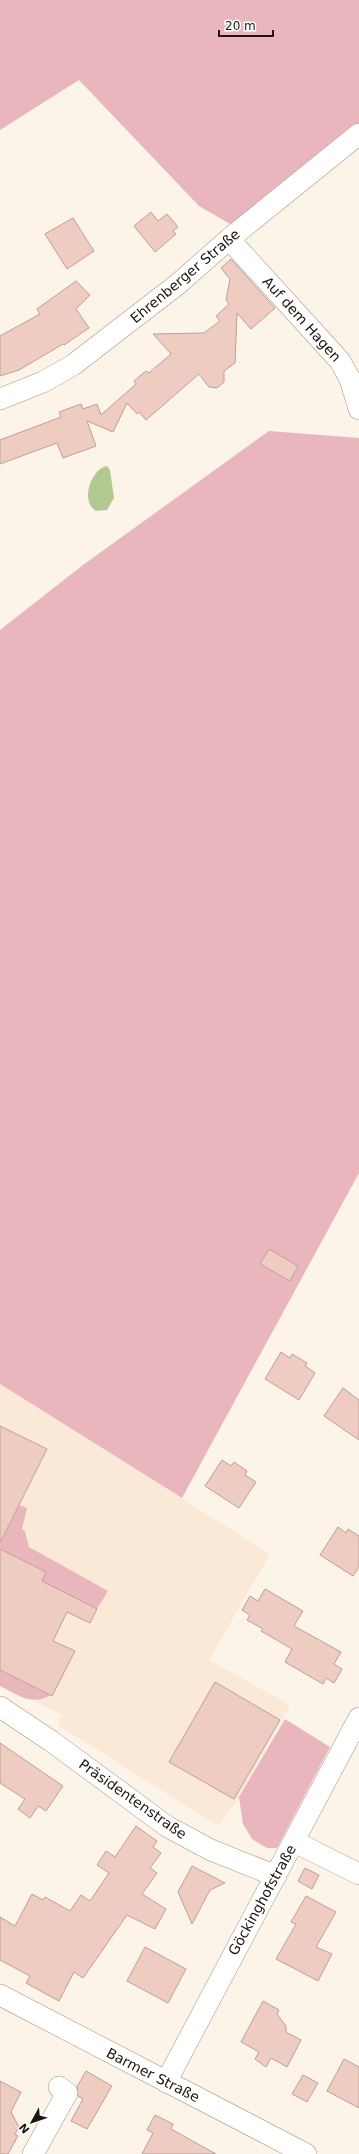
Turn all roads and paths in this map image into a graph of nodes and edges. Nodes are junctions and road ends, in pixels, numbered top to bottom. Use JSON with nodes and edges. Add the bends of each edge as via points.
{"nodes":[{"id":1,"x":359,"y":134,"type":"edge"},
{"id":2,"x":229,"y":239,"type":"junction"},
{"id":3,"x":0,"y":399,"type":"edge"},
{"id":4,"x":359,"y":409,"type":"edge"},
{"id":5,"x":0,"y":1707,"type":"edge"},
{"id":6,"x":359,"y":1718,"type":"edge"},
{"id":7,"x":294,"y":1842,"type":"junction"},
{"id":8,"x":359,"y":1874,"type":"edge"},
{"id":9,"x":276,"y":1876,"type":"junction"},
{"id":10,"x":0,"y":1995,"type":"edge"},
{"id":11,"x":166,"y":2082,"type":"junction"},
{"id":12,"x":59,"y":2087,"type":"dead end"},
{"id":13,"x":33,"y":2154,"type":"edge"},
{"id":14,"x":306,"y":2154,"type":"edge"}],
"edges":[{"from":1,"to":2,"type":"street","name":"Ehrenberger Straße"},
{"from":2,"to":3,"type":"street","name":"Ehrenberger Straße","via":[[172,288],[73,365],[43,382]]},
{"from":2,"to":4,"type":"street","name":"Auf dem Hagen","via":[[340,360],[350,380]]},
{"from":5,"to":9,"type":"street","name":"Präsidentenstraße","via":[[168,1827],[211,1850]]},
{"from":6,"to":7,"type":"street","name":"Göckinghofstraße"},
{"from":7,"to":8,"type":"street"},
{"from":7,"to":9,"type":"street","name":"Göckinghofstraße"},
{"from":9,"to":11,"type":"street","name":"Göckinghofstraße"},
{"from":10,"to":11,"type":"street","name":"Barmer Straße"},
{"from":11,"to":14,"type":"street","name":"Barmer Straße"},
{"from":12,"to":13,"type":"street","via":[[68,2093]]}]}
